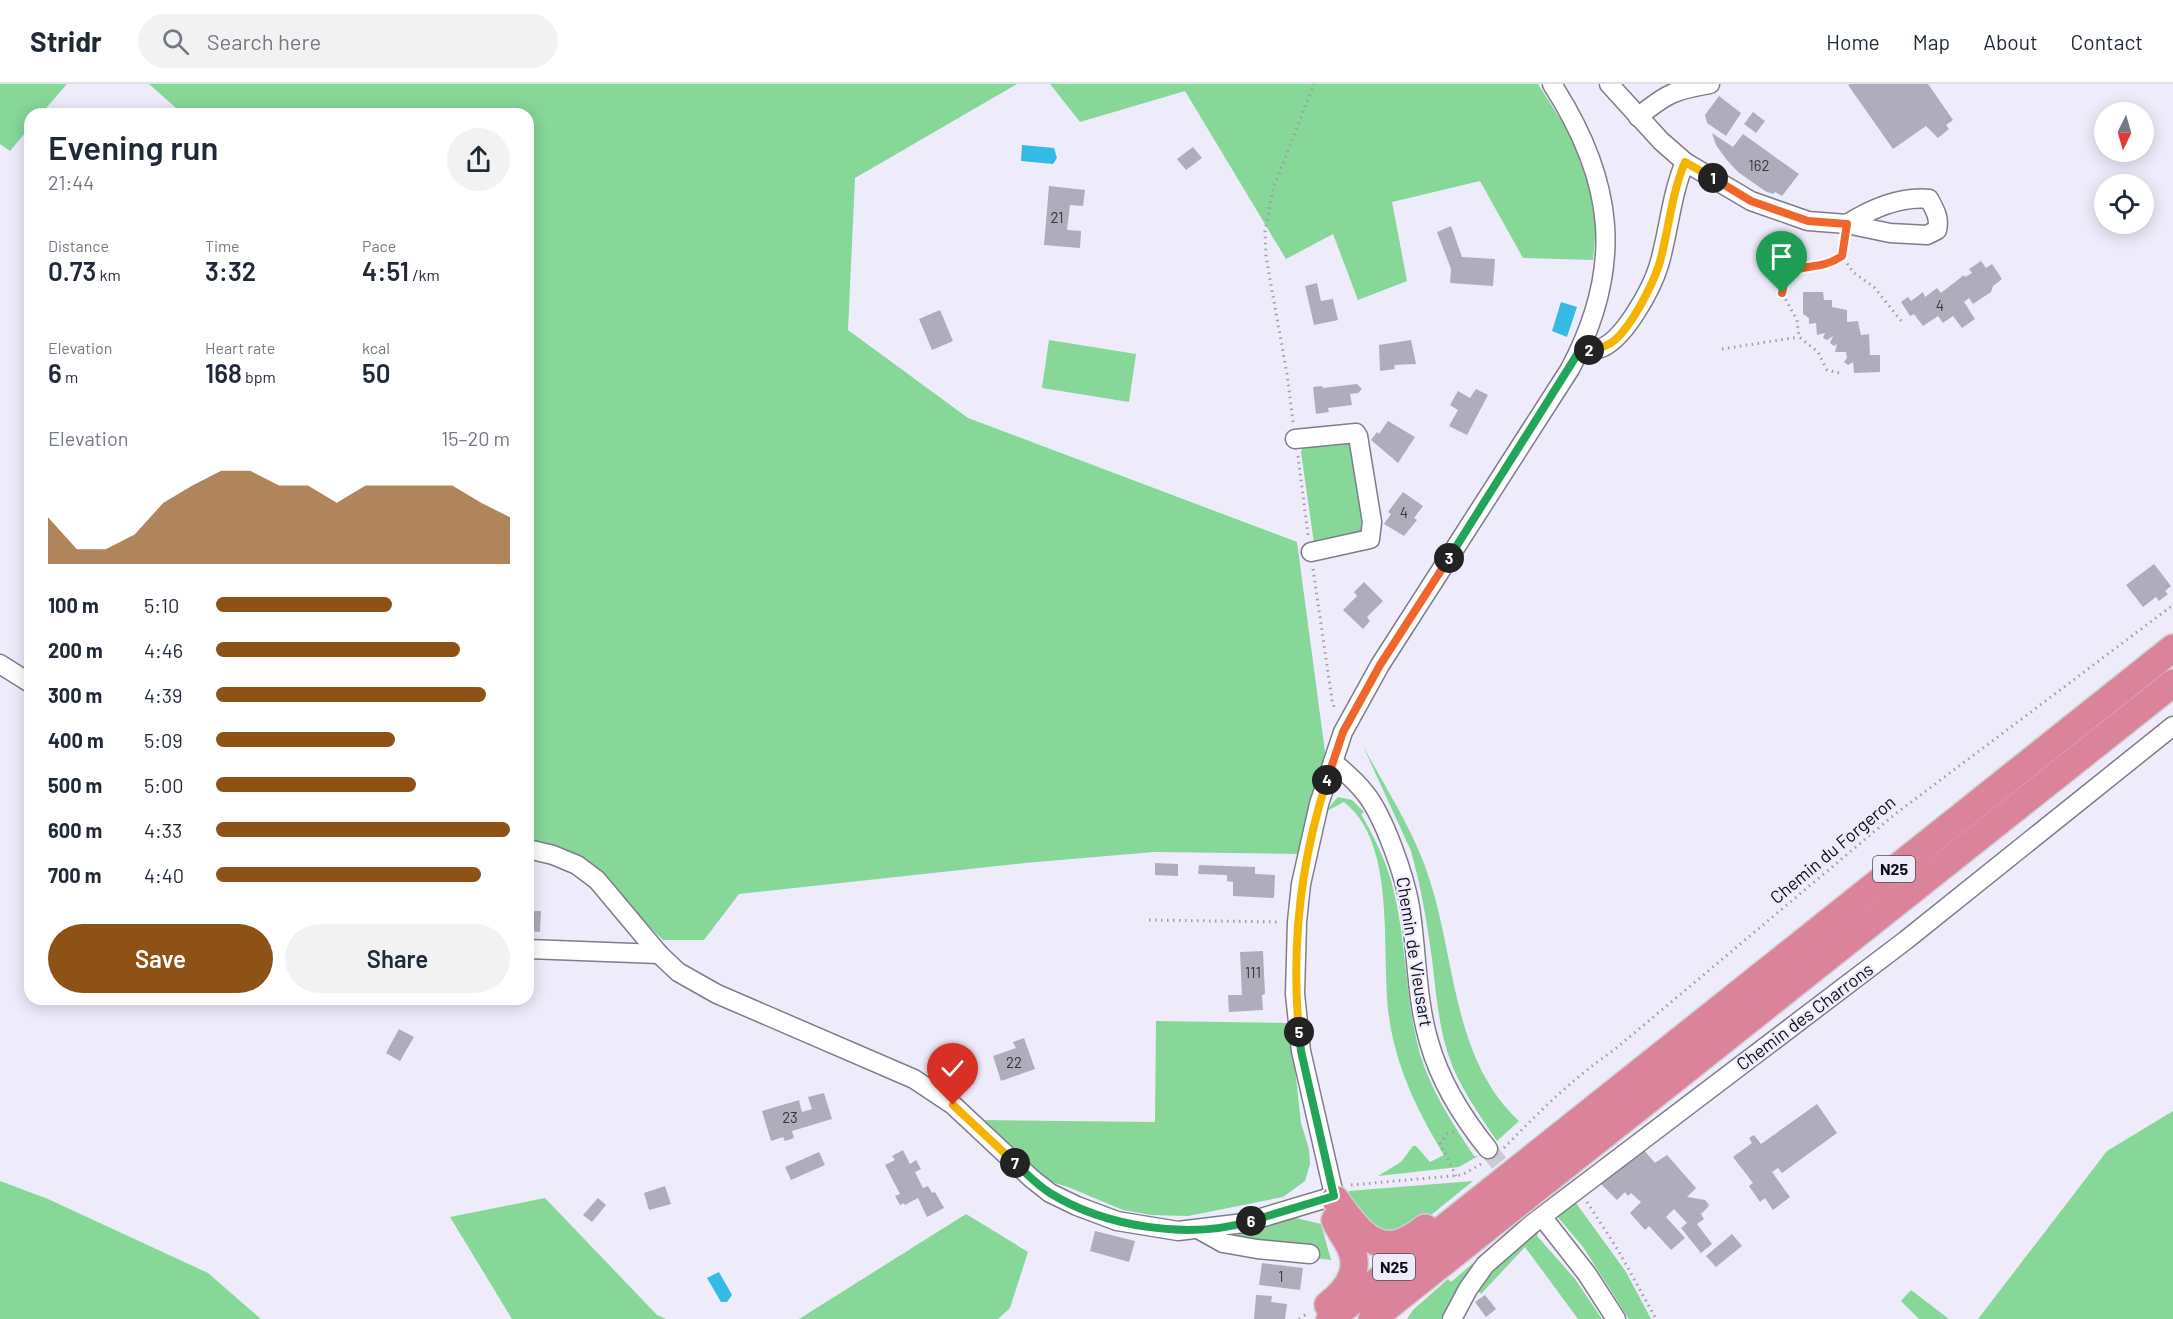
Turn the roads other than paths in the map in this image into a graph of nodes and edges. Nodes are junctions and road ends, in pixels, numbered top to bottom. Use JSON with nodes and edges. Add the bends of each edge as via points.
{"nodes":[{"id":1,"x":1552,"y":84,"type":"edge"},
{"id":2,"x":1609,"y":84,"type":"edge"},
{"id":3,"x":1710,"y":84,"type":"edge"},
{"id":4,"x":1638,"y":117,"type":"junction"},
{"id":5,"x":1685,"y":162,"type":"junction"},
{"id":6,"x":1847,"y":224,"type":"road end"},
{"id":7,"x":1580,"y":350,"type":"junction"},
{"id":8,"x":1295,"y":440,"type":"dead end"},
{"id":9,"x":1311,"y":552,"type":"dead end"},
{"id":10,"x":2173,"y":648,"type":"edge"},
{"id":11,"x":0,"y":664,"type":"edge"},
{"id":12,"x":24,"y":679,"type":"edge"},
{"id":13,"x":2173,"y":683,"type":"edge"},
{"id":14,"x":2173,"y":726,"type":"edge"},
{"id":15,"x":1333,"y":762,"type":"junction"},
{"id":16,"x":534,"y":850,"type":"edge"},
{"id":17,"x":534,"y":949,"type":"edge"},
{"id":18,"x":659,"y":954,"type":"junction"},
{"id":19,"x":1488,"y":1149,"type":"tunnel mouth"},
{"id":20,"x":1334,"y":1194,"type":"junction"},
{"id":21,"x":1458,"y":1215,"type":"junction"},
{"id":22,"x":1547,"y":1223,"type":"tunnel mouth"},
{"id":23,"x":1198,"y":1229,"type":"junction"},
{"id":24,"x":1311,"y":1254,"type":"dead end"},
{"id":25,"x":1437,"y":1268,"type":"junction"},
{"id":26,"x":1311,"y":1319,"type":"edge"},
{"id":27,"x":1330,"y":1319,"type":"edge"},
{"id":28,"x":1372,"y":1319,"type":"edge"},
{"id":29,"x":1398,"y":1319,"type":"edge"},
{"id":30,"x":1452,"y":1319,"type":"edge"},
{"id":31,"x":1616,"y":1319,"type":"edge"}],
"edges":[{"from":1,"to":7,"type":"street","via":[[1592,157],[1606,225],[1598,300]]},
{"from":2,"to":4,"type":"street"},
{"from":3,"to":4,"type":"street","via":[[1663,96]]},
{"from":4,"to":5,"type":"street"},
{"from":5,"to":6,"type":"street","via":[[1751,201],[1808,221]]},
{"from":5,"to":7,"type":"street","via":[[1676,182],[1658,267],[1640,304],[1614,341],[1600,349]]},
{"from":7,"to":15,"type":"street","via":[[1380,665],[1343,732]]},
{"from":8,"to":9,"type":"street","via":[[1356,433],[1372,522],[1370,539]]},
{"from":10,"to":21,"type":"highway","number":"N25"},
{"from":11,"to":12,"type":"street"},
{"from":13,"to":25,"type":"highway","number":"N25"},
{"from":14,"to":30,"type":"street","name":"Chemin des Charrons","via":[[1906,940],[1576,1189],[1485,1265]]},
{"from":15,"to":19,"type":"street","name":"Chemin de Vieusart","via":[[1367,795],[1398,860],[1410,905],[1429,1042],[1449,1091]]},
{"from":15,"to":20,"type":"street","via":[[1307,849],[1297,922],[1295,994],[1301,1051]]},
{"from":16,"to":18,"type":"street","via":[[577,865],[597,880]]},
{"from":17,"to":18,"type":"street"},
{"from":18,"to":23,"type":"street","via":[[678,972],[717,994],[914,1078],[953,1105],[1050,1193],[1118,1221],[1178,1231]]},
{"from":20,"to":21,"type":"highway","via":[[1358,1232],[1381,1243],[1405,1242],[1447,1210]]},
{"from":20,"to":23,"type":"street","via":[[1244,1223]]},
{"from":20,"to":26,"type":"highway","via":[[1331,1211],[1352,1250],[1353,1272],[1349,1285]]},
{"from":21,"to":27,"type":"highway","number":"N25"},
{"from":22,"to":31,"type":"street"},
{"from":23,"to":24,"type":"street","via":[[1223,1244]]},
{"from":25,"to":28,"type":"highway","number":"N25"},
{"from":25,"to":29,"type":"highway","via":[[1438,1280]]}]}
